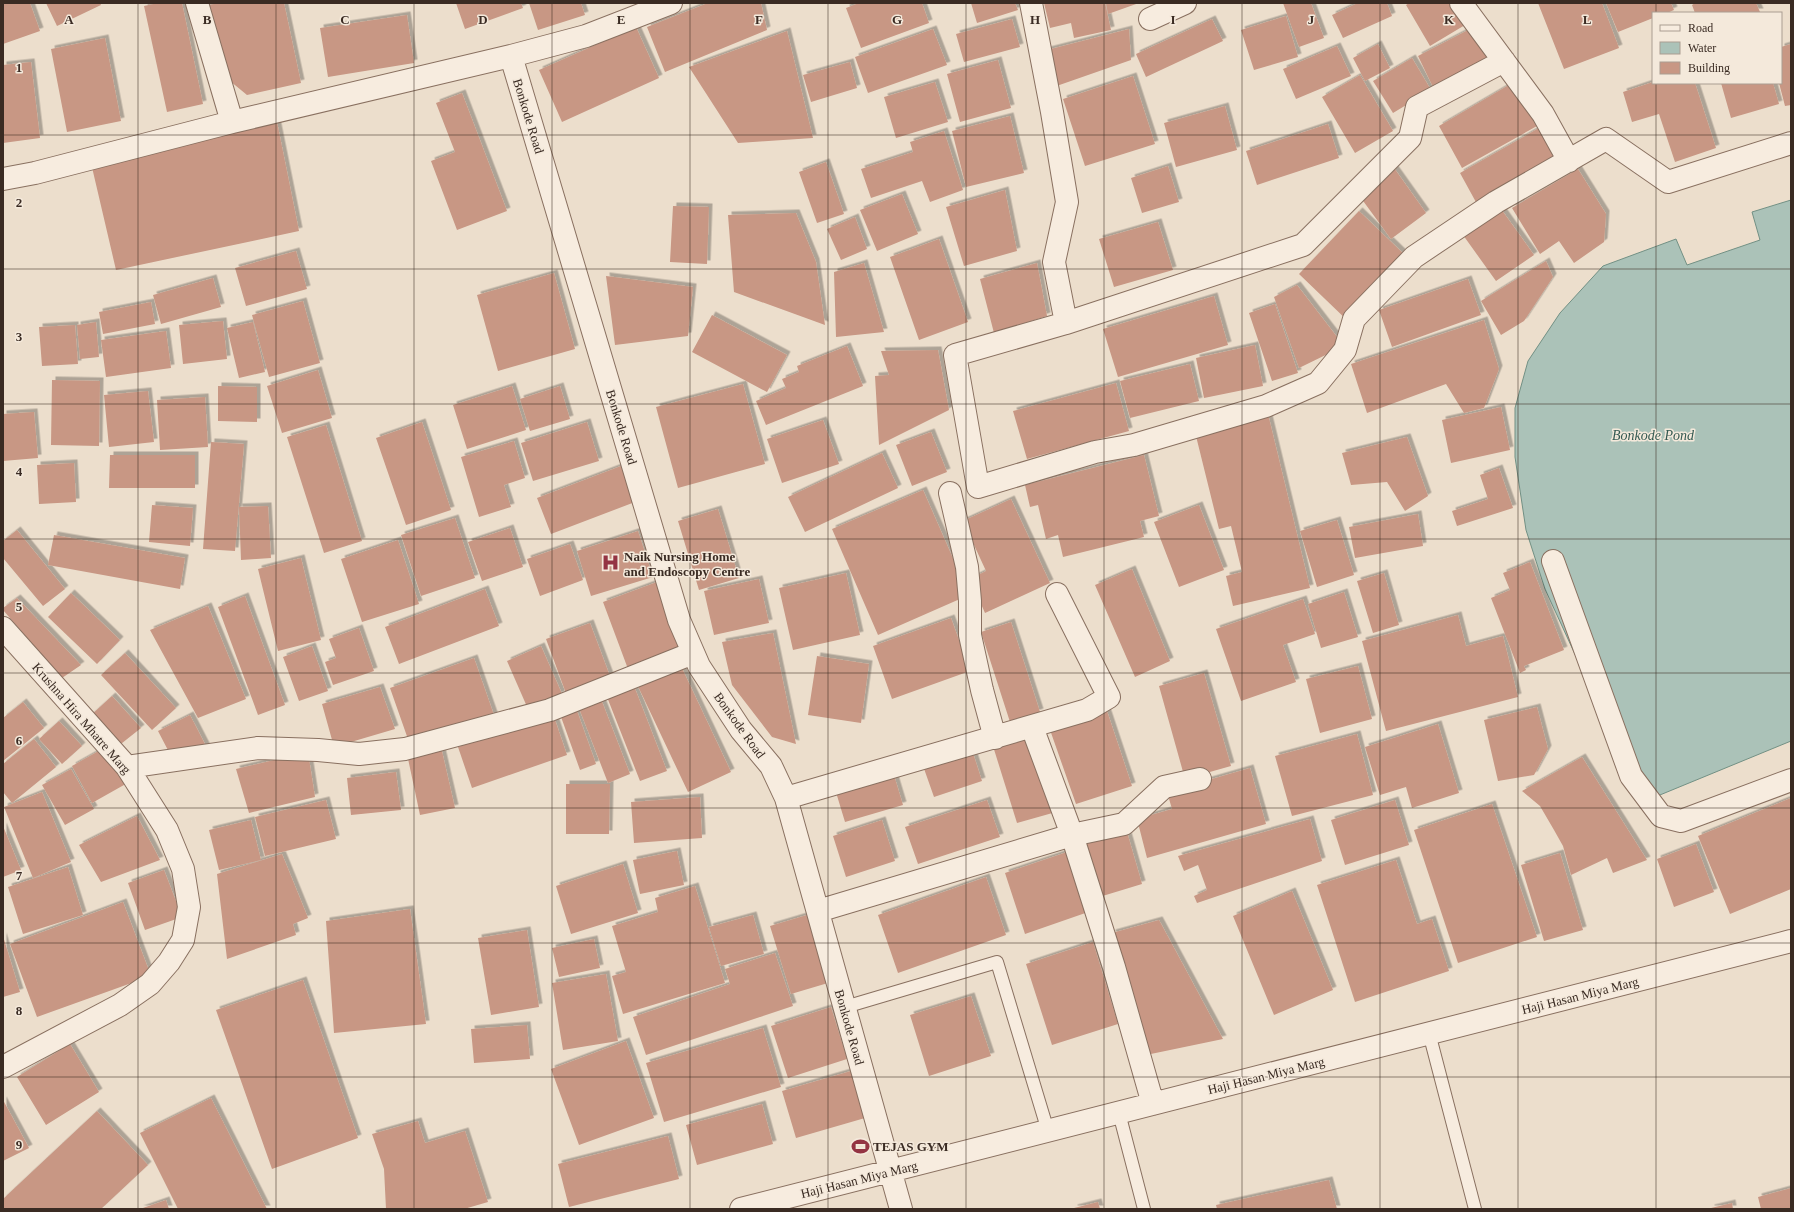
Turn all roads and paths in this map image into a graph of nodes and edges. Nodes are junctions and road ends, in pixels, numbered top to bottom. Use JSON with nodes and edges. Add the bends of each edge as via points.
{"nodes":[{"id":1,"x":197,"y":3,"type":"edge"},
{"id":2,"x":670,"y":3,"type":"edge"},
{"id":3,"x":1031,"y":3,"type":"edge"},
{"id":4,"x":1185,"y":3,"type":"edge"},
{"id":5,"x":1461,"y":3,"type":"edge"},
{"id":6,"x":1150,"y":18,"type":"dead end"},
{"id":7,"x":511,"y":56,"type":"junction"},
{"id":8,"x":1504,"y":61,"type":"junction"},
{"id":9,"x":232,"y":122,"type":"junction"},
{"id":10,"x":1791,"y":143,"type":"edge"},
{"id":11,"x":1570,"y":160,"type":"junction"},
{"id":12,"x":3,"y":179,"type":"edge"},
{"id":13,"x":1066,"y":323,"type":"junction"},
{"id":14,"x":950,"y":493,"type":"dead end"},
{"id":15,"x":1553,"y":562,"type":"dead end"},
{"id":16,"x":1057,"y":594,"type":"dead end"},
{"id":17,"x":3,"y":628,"type":"edge"},
{"id":18,"x":693,"y":653,"type":"junction"},
{"id":19,"x":1032,"y":727,"type":"junction"},
{"id":20,"x":995,"y":738,"type":"junction"},
{"id":21,"x":127,"y":768,"type":"junction"},
{"id":22,"x":1200,"y":779,"type":"dead end"},
{"id":23,"x":1791,"y":780,"type":"edge"},
{"id":24,"x":786,"y":798,"type":"junction"},
{"id":25,"x":1072,"y":834,"type":"junction"},
{"id":26,"x":818,"y":911,"type":"junction"},
{"id":27,"x":1791,"y":941,"type":"edge"},
{"id":28,"x":844,"y":1007,"type":"junction"},
{"id":29,"x":1429,"y":1033,"type":"junction"},
{"id":30,"x":3,"y":1067,"type":"edge"},
{"id":31,"x":1153,"y":1104,"type":"junction"},
{"id":32,"x":1119,"y":1113,"type":"junction"},
{"id":33,"x":1048,"y":1131,"type":"junction"},
{"id":34,"x":890,"y":1171,"type":"junction"},
{"id":35,"x":741,"y":1209,"type":"edge"},
{"id":36,"x":900,"y":1209,"type":"edge"},
{"id":37,"x":1144,"y":1209,"type":"edge"},
{"id":38,"x":1475,"y":1209,"type":"edge"}],
"edges":[{"from":1,"to":9,"type":"street"},
{"from":2,"to":7,"type":"street","via":[[586,36]]},
{"from":3,"to":13,"type":"street","via":[[1067,202],[1054,262]]},
{"from":4,"to":6,"type":"street"},
{"from":5,"to":8,"type":"street"},
{"from":7,"to":9,"type":"street"},
{"from":7,"to":18,"type":"street","name":"Bonkode Road","via":[[679,620]]},
{"from":8,"to":11,"type":"street","via":[[1543,114]]},
{"from":8,"to":13,"type":"street","via":[[1417,107],[1410,138],[1303,245]]},
{"from":9,"to":12,"type":"street"},
{"from":10,"to":11,"type":"street","via":[[1668,182],[1606,139]]},
{"from":11,"to":13,"type":"street","via":[[1496,202],[1414,257],[1354,319],[1345,350],[1318,383],[1266,406],[1134,445],[1095,452],[978,487],[955,355]]},
{"from":14,"to":20,"type":"street","via":[[967,567],[970,635]]},
{"from":15,"to":23,"type":"street","via":[[1631,776],[1661,816],[1681,821]]},
{"from":16,"to":19,"type":"street","via":[[1109,697],[1087,710]]},
{"from":17,"to":21,"type":"street","name":"Krushna Hira Mhatre Marg"},
{"from":18,"to":21,"type":"street","via":[[550,710],[405,749],[359,754],[258,748]]},
{"from":18,"to":24,"type":"street","name":"Bonkode Road","via":[[741,730],[771,766]]},
{"from":19,"to":20,"type":"street"},
{"from":19,"to":25,"type":"street"},
{"from":20,"to":24,"type":"street"},
{"from":21,"to":30,"type":"street","name":"Krushna Hira Mhatre Marg","via":[[167,830],[183,869],[189,907],[183,940],[150,984],[120,1005]]},
{"from":22,"to":25,"type":"street","via":[[1164,788],[1124,824]]},
{"from":24,"to":26,"type":"street","name":"Bonkode Road"},
{"from":25,"to":26,"type":"street"},
{"from":25,"to":31,"type":"street","via":[[1114,967]]},
{"from":26,"to":28,"type":"street","name":"Bonkode Road"},
{"from":27,"to":29,"type":"street","name":"Haji Hasan Miya Marg"},
{"from":28,"to":33,"type":"lane","via":[[997,962]]},
{"from":28,"to":34,"type":"street","name":"Bonkode Road"},
{"from":29,"to":31,"type":"street","name":"Haji Hasan Miya Marg"},
{"from":29,"to":38,"type":"lane"},
{"from":31,"to":32,"type":"street","name":"Haji Hasan Miya Marg"},
{"from":32,"to":33,"type":"street","name":"Haji Hasan Miya Marg"},
{"from":32,"to":37,"type":"lane"},
{"from":33,"to":34,"type":"street","name":"Haji Hasan Miya Marg"},
{"from":34,"to":35,"type":"street","name":"Haji Hasan Miya Marg"},
{"from":34,"to":36,"type":"street","name":"Bonkode Road"}]}
